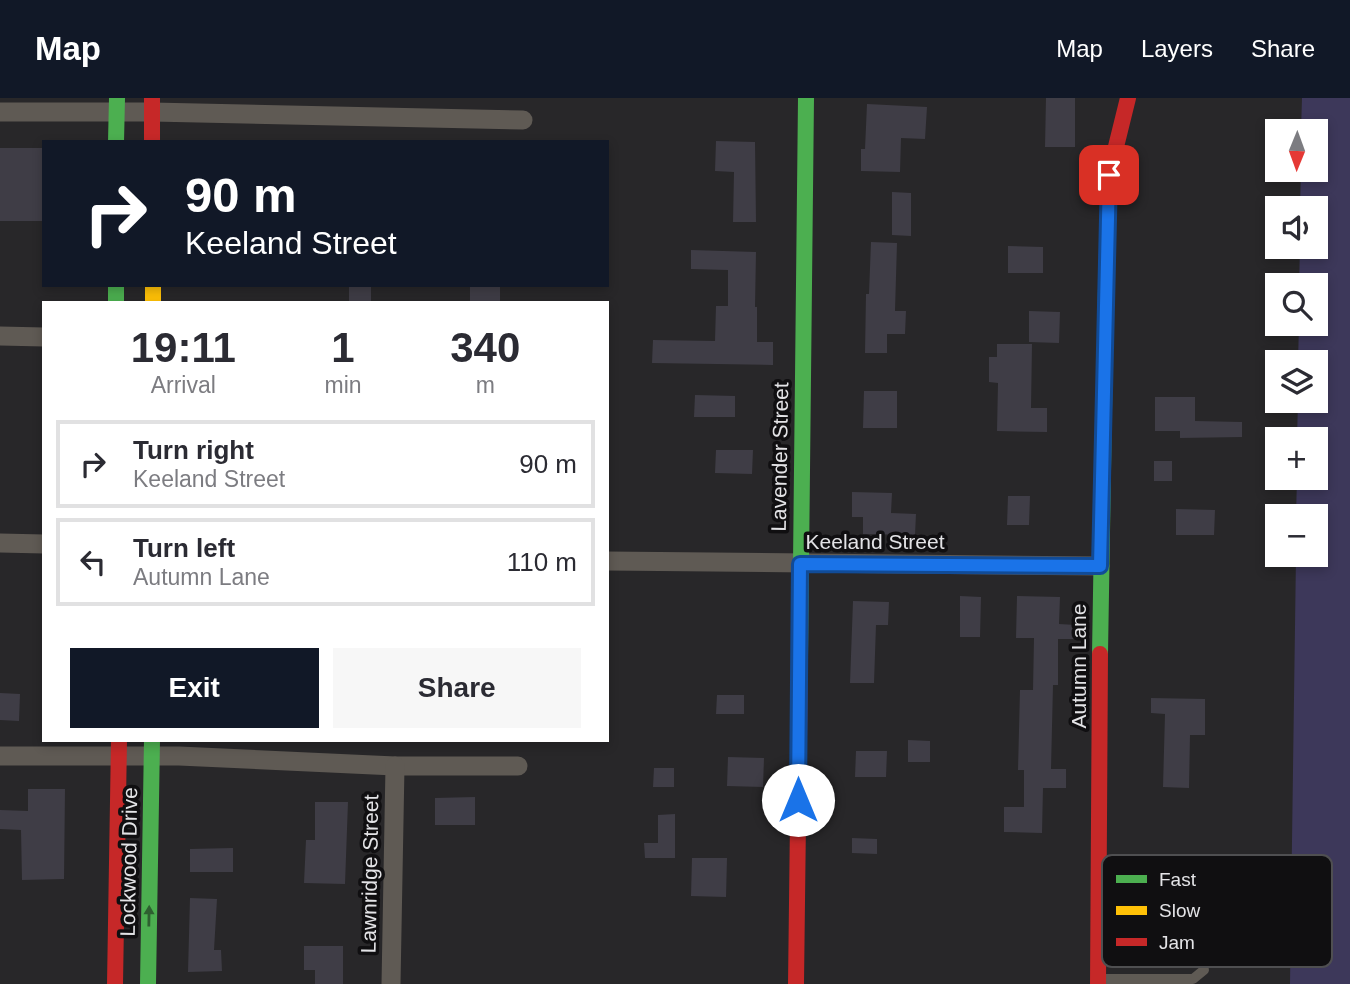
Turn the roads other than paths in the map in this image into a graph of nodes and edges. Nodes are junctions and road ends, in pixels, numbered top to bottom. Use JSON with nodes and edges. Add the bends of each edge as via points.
{"nodes":[{"id":1,"x":806,"y":98,"type":"edge"},
{"id":2,"x":1128,"y":98,"type":"edge"},
{"id":3,"x":117,"y":105,"type":"edge"},
{"id":4,"x":152,"y":105,"type":"edge"},
{"id":5,"x":0,"y":112,"type":"edge"},
{"id":6,"x":523,"y":120,"type":"dead end"},
{"id":7,"x":116,"y":140,"type":"edge"},
{"id":8,"x":152,"y":140,"type":"edge"},
{"id":9,"x":0,"y":336,"type":"edge"},
{"id":10,"x":42,"y":337,"type":"edge"},
{"id":11,"x":0,"y":543,"type":"edge"},
{"id":12,"x":42,"y":544,"type":"edge"},
{"id":13,"x":609,"y":561,"type":"edge"},
{"id":14,"x":800,"y":564,"type":"junction"},
{"id":15,"x":1100,"y":566,"type":"junction"},
{"id":16,"x":119,"y":748,"type":"edge"},
{"id":17,"x":152,"y":748,"type":"edge"},
{"id":18,"x":0,"y":756,"type":"edge"},
{"id":19,"x":395,"y":766,"type":"junction"},
{"id":20,"x":519,"y":766,"type":"dead end"},
{"id":21,"x":1204,"y":970,"type":"dead end"},
{"id":22,"x":1098,"y":981,"type":"edge"},
{"id":23,"x":115,"y":984,"type":"edge"},
{"id":24,"x":148,"y":984,"type":"edge"},
{"id":25,"x":391,"y":984,"type":"edge"},
{"id":26,"x":796,"y":984,"type":"edge"}],
"edges":[{"from":1,"to":14,"type":"street","name":"Lavender Street"},
{"from":2,"to":15,"type":"street","name":"Autumn Lane","via":[[1109,175]]},
{"from":3,"to":4,"type":"street"},
{"from":3,"to":5,"type":"street"},
{"from":3,"to":7,"type":"street"},
{"from":4,"to":6,"type":"street"},
{"from":4,"to":8,"type":"street"},
{"from":9,"to":10,"type":"street"},
{"from":11,"to":12,"type":"street"},
{"from":13,"to":14,"type":"street","name":"Keeland Street"},
{"from":14,"to":15,"type":"street","name":"Keeland Street"},
{"from":14,"to":26,"type":"street","name":"Lavender Street"},
{"from":15,"to":22,"type":"street","name":"Autumn Lane"},
{"from":16,"to":17,"type":"street"},
{"from":16,"to":18,"type":"street"},
{"from":16,"to":23,"type":"street","name":"Lockwood Drive"},
{"from":17,"to":19,"type":"street"},
{"from":24,"to":17,"type":"street","name":"Lockwood Drive","one_way":true},
{"from":19,"to":20,"type":"street"},
{"from":19,"to":25,"type":"street","name":"Lawnridge Street"},
{"from":21,"to":22,"type":"lane","via":[[1193,979]]}]}
